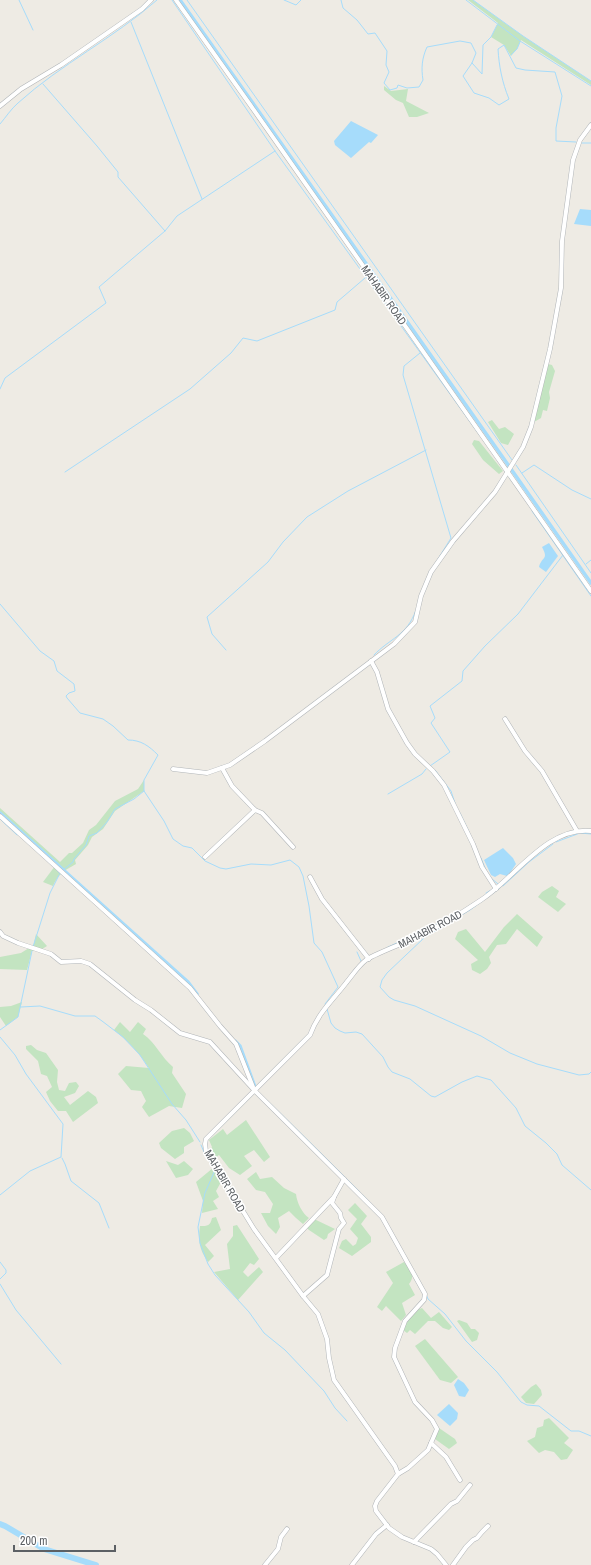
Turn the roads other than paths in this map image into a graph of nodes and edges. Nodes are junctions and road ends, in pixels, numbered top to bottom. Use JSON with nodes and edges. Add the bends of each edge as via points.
{"nodes":[{"id":1,"x":151,"y":0,"type":"edge"},
{"id":2,"x":176,"y":0,"type":"edge"},
{"id":3,"x":0,"y":106,"type":"edge"},
{"id":4,"x":591,"y":125,"type":"edge"},
{"id":5,"x":508,"y":470,"type":"junction"},
{"id":6,"x":591,"y":591,"type":"edge"},
{"id":7,"x":371,"y":661,"type":"junction"},
{"id":8,"x":504,"y":719,"type":"dead end"},
{"id":9,"x":222,"y":768,"type":"junction"},
{"id":10,"x":174,"y":769,"type":"dead end"},
{"id":11,"x":255,"y":810,"type":"junction"},
{"id":12,"x":0,"y":816,"type":"edge"},
{"id":13,"x":577,"y":831,"type":"junction"},
{"id":14,"x":591,"y":831,"type":"edge"},
{"id":15,"x":292,"y":847,"type":"dead end"},
{"id":16,"x":205,"y":857,"type":"dead end"},
{"id":17,"x":310,"y":877,"type":"dead end"},
{"id":18,"x":496,"y":889,"type":"junction"},
{"id":19,"x":0,"y":932,"type":"edge"},
{"id":20,"x":368,"y":959,"type":"junction"},
{"id":21,"x":255,"y":1091,"type":"junction"},
{"id":22,"x":344,"y":1179,"type":"junction"},
{"id":23,"x":334,"y":1197,"type":"junction"},
{"id":24,"x":276,"y":1258,"type":"junction"},
{"id":25,"x":303,"y":1296,"type":"junction"},
{"id":26,"x":431,"y":1443,"type":"junction"},
{"id":27,"x":398,"y":1474,"type":"junction"},
{"id":28,"x":460,"y":1480,"type":"dead end"},
{"id":29,"x":470,"y":1485,"type":"dead end"},
{"id":30,"x":387,"y":1526,"type":"junction"},
{"id":31,"x":488,"y":1526,"type":"dead end"},
{"id":32,"x":286,"y":1529,"type":"dead end"},
{"id":33,"x":414,"y":1542,"type":"junction"},
{"id":34,"x":265,"y":1565,"type":"edge"},
{"id":35,"x":352,"y":1565,"type":"edge"},
{"id":36,"x":446,"y":1565,"type":"edge"},
{"id":37,"x":454,"y":1565,"type":"edge"}],
"edges":[{"from":1,"to":3,"type":"street","via":[[142,9],[61,65],[21,89]]},
{"from":2,"to":5,"type":"street","name":"MAHABIR ROAD"},
{"from":4,"to":5,"type":"street","via":[[580,140],[573,160],[562,241],[561,288],[550,349],[531,427],[523,447]]},
{"from":5,"to":6,"type":"street","name":"MAHABIR ROAD"},
{"from":5,"to":7,"type":"street","via":[[495,492],[453,541],[431,572],[421,596],[415,622],[394,644]]},
{"from":7,"to":9,"type":"street","via":[[266,741]]},
{"from":7,"to":18,"type":"street","via":[[388,709],[403,737],[444,785],[482,867]]},
{"from":8,"to":13,"type":"street","via":[[542,771]]},
{"from":9,"to":10,"type":"street","via":[[207,772]]},
{"from":9,"to":11,"type":"street","via":[[232,786]]},
{"from":11,"to":15,"type":"street","via":[[262,813]]},
{"from":11,"to":16,"type":"street"},
{"from":12,"to":21,"type":"street","via":[[190,988],[236,1044]]},
{"from":13,"to":14,"type":"street","name":"MAHABIR ROAD"},
{"from":13,"to":18,"type":"street","name":"MAHABIR ROAD","via":[[552,841],[539,850]]},
{"from":17,"to":20,"type":"street","via":[[322,899]]},
{"from":18,"to":20,"type":"street","name":"MAHABIR ROAD","via":[[463,912],[423,934]]},
{"from":19,"to":21,"type":"street","via":[[13,941],[51,954],[61,962],[81,961],[90,964],[180,1033],[210,1042]]},
{"from":20,"to":21,"type":"street","name":"MAHABIR ROAD","via":[[326,1007],[310,1035]]},
{"from":21,"to":22,"type":"street"},
{"from":21,"to":24,"type":"street","name":"MAHABIR ROAD","via":[[206,1139],[205,1144],[206,1151],[245,1215]]},
{"from":22,"to":23,"type":"street"},
{"from":22,"to":26,"type":"street","via":[[382,1217],[425,1294],[424,1300],[405,1321],[394,1357],[415,1402],[437,1429]]},
{"from":23,"to":24,"type":"street"},
{"from":23,"to":25,"type":"street","via":[[332,1203],[344,1223],[327,1275]]},
{"from":24,"to":25,"type":"street","name":"MAHABIR ROAD"},
{"from":25,"to":27,"type":"street","name":"MAHABIR ROAD","via":[[318,1314],[324,1327],[334,1380]]},
{"from":26,"to":27,"type":"street","via":[[428,1450]]},
{"from":26,"to":28,"type":"street","via":[[446,1457]]},
{"from":27,"to":30,"type":"street","via":[[375,1506],[376,1512]]},
{"from":29,"to":33,"type":"street"},
{"from":30,"to":33,"type":"street"},
{"from":30,"to":35,"type":"street","via":[[376,1534]]},
{"from":31,"to":37,"type":"street","via":[[466,1547]]},
{"from":32,"to":34,"type":"street","via":[[278,1549]]},
{"from":33,"to":36,"type":"street","via":[[431,1549]]}]}
